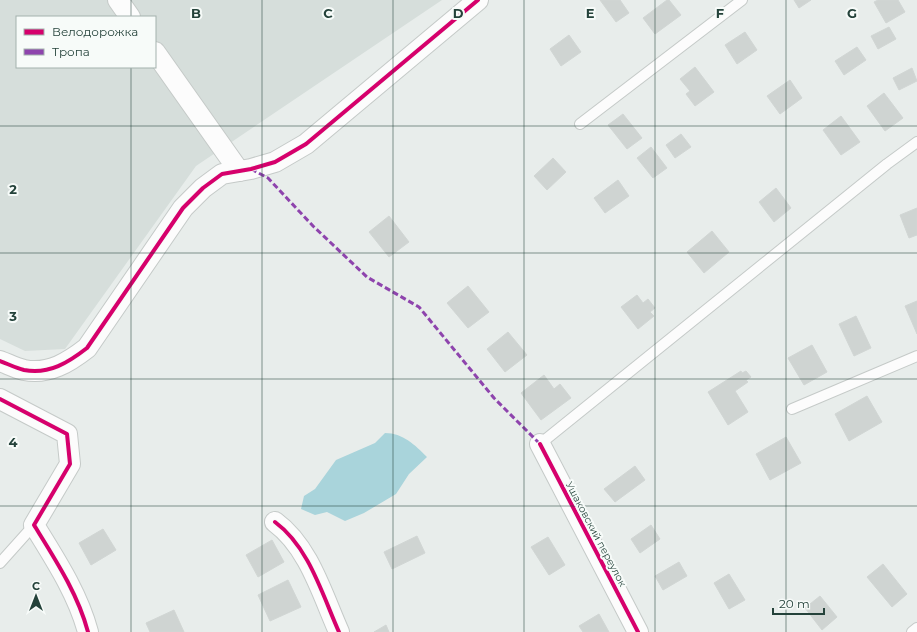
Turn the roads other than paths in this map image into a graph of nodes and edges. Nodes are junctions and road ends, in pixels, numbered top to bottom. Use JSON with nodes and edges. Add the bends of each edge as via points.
{"nodes":[{"id":1,"x":118,"y":0,"type":"edge"},
{"id":2,"x":478,"y":0,"type":"edge"},
{"id":3,"x":742,"y":0,"type":"edge"},
{"id":4,"x":129,"y":16,"type":"edge"},
{"id":5,"x":156,"y":53,"type":"edge"},
{"id":6,"x":580,"y":124,"type":"dead end"},
{"id":7,"x":917,"y":142,"type":"edge"},
{"id":8,"x":238,"y":171,"type":"junction"},
{"id":9,"x":917,"y":356,"type":"edge"},
{"id":10,"x":0,"y":361,"type":"edge"},
{"id":11,"x":0,"y":399,"type":"edge"},
{"id":12,"x":792,"y":409,"type":"dead end"},
{"id":13,"x":540,"y":444,"type":"joint"},
{"id":14,"x":275,"y":522,"type":"dead end"},
{"id":15,"x":34,"y":525,"type":"junction"},
{"id":16,"x":0,"y":563,"type":"edge"},
{"id":17,"x":917,"y":628,"type":"edge"},
{"id":18,"x":88,"y":632,"type":"edge"},
{"id":19,"x":339,"y":632,"type":"edge"},
{"id":20,"x":638,"y":632,"type":"edge"},
{"id":21,"x":912,"y":632,"type":"edge"}],
"edges":[{"from":1,"to":4,"type":"street"},
{"from":2,"to":8,"type":"street","via":[[306,144],[275,162]]},
{"from":3,"to":6,"type":"lane"},
{"from":5,"to":8,"type":"street"},
{"from":7,"to":13,"type":"lane"},
{"from":8,"to":10,"type":"street","via":[[222,174],[183,208],[87,348],[69,362],[49,369],[24,370]]},
{"from":9,"to":12,"type":"lane"},
{"from":11,"to":15,"type":"street","via":[[68,434],[70,464]]},
{"from":13,"to":20,"type":"street","name":"Ушаковский переулок"},
{"from":14,"to":19,"type":"street","via":[[286,530],[306,558]]},
{"from":15,"to":16,"type":"lane"},
{"from":15,"to":18,"type":"street","via":[[62,570]]},
{"from":17,"to":21,"type":"lane"}]}
